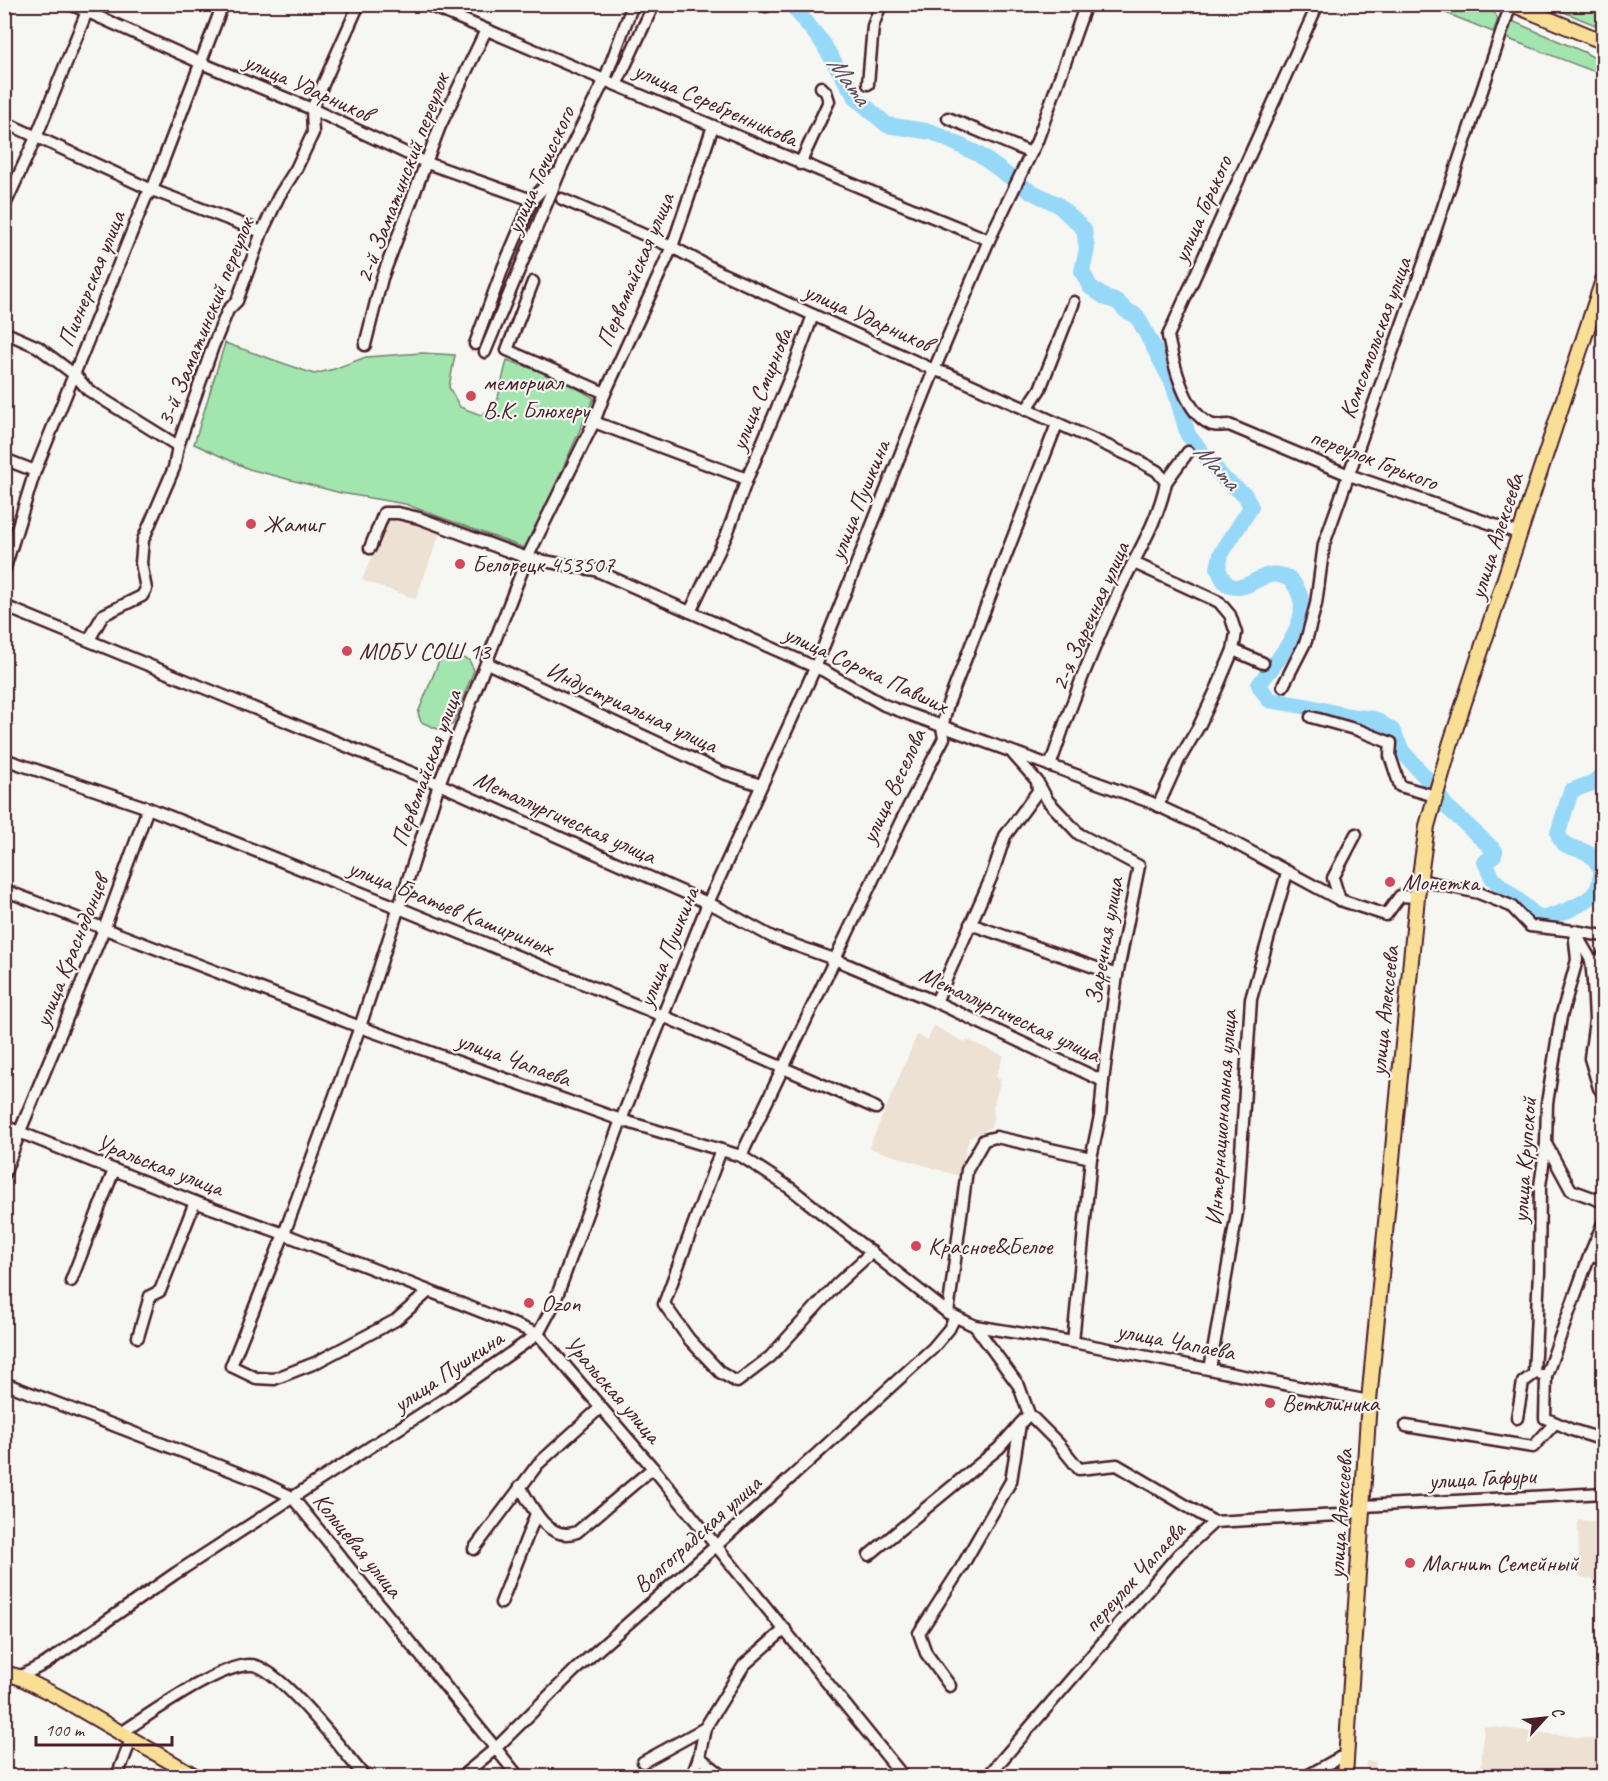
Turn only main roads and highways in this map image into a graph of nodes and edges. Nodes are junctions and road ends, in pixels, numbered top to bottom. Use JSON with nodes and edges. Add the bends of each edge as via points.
{"nodes":[{"id":1,"x":1511,"y":4,"type":"edge"},
{"id":2,"x":1604,"y":42,"type":"edge"},
{"id":3,"x":1604,"y":277,"type":"edge"},
{"id":4,"x":8,"y":1675,"type":"edge"},
{"id":5,"x":195,"y":1776,"type":"edge"},
{"id":6,"x":1345,"y":1776,"type":"edge"}],
"edges":[{"from":1,"to":2,"type":"main road"},
{"from":3,"to":6,"type":"main road","name":"улица Алексеева","via":[[1427,826],[1369,1401]]},
{"from":4,"to":5,"type":"main road","via":[[59,1697]]}]}
